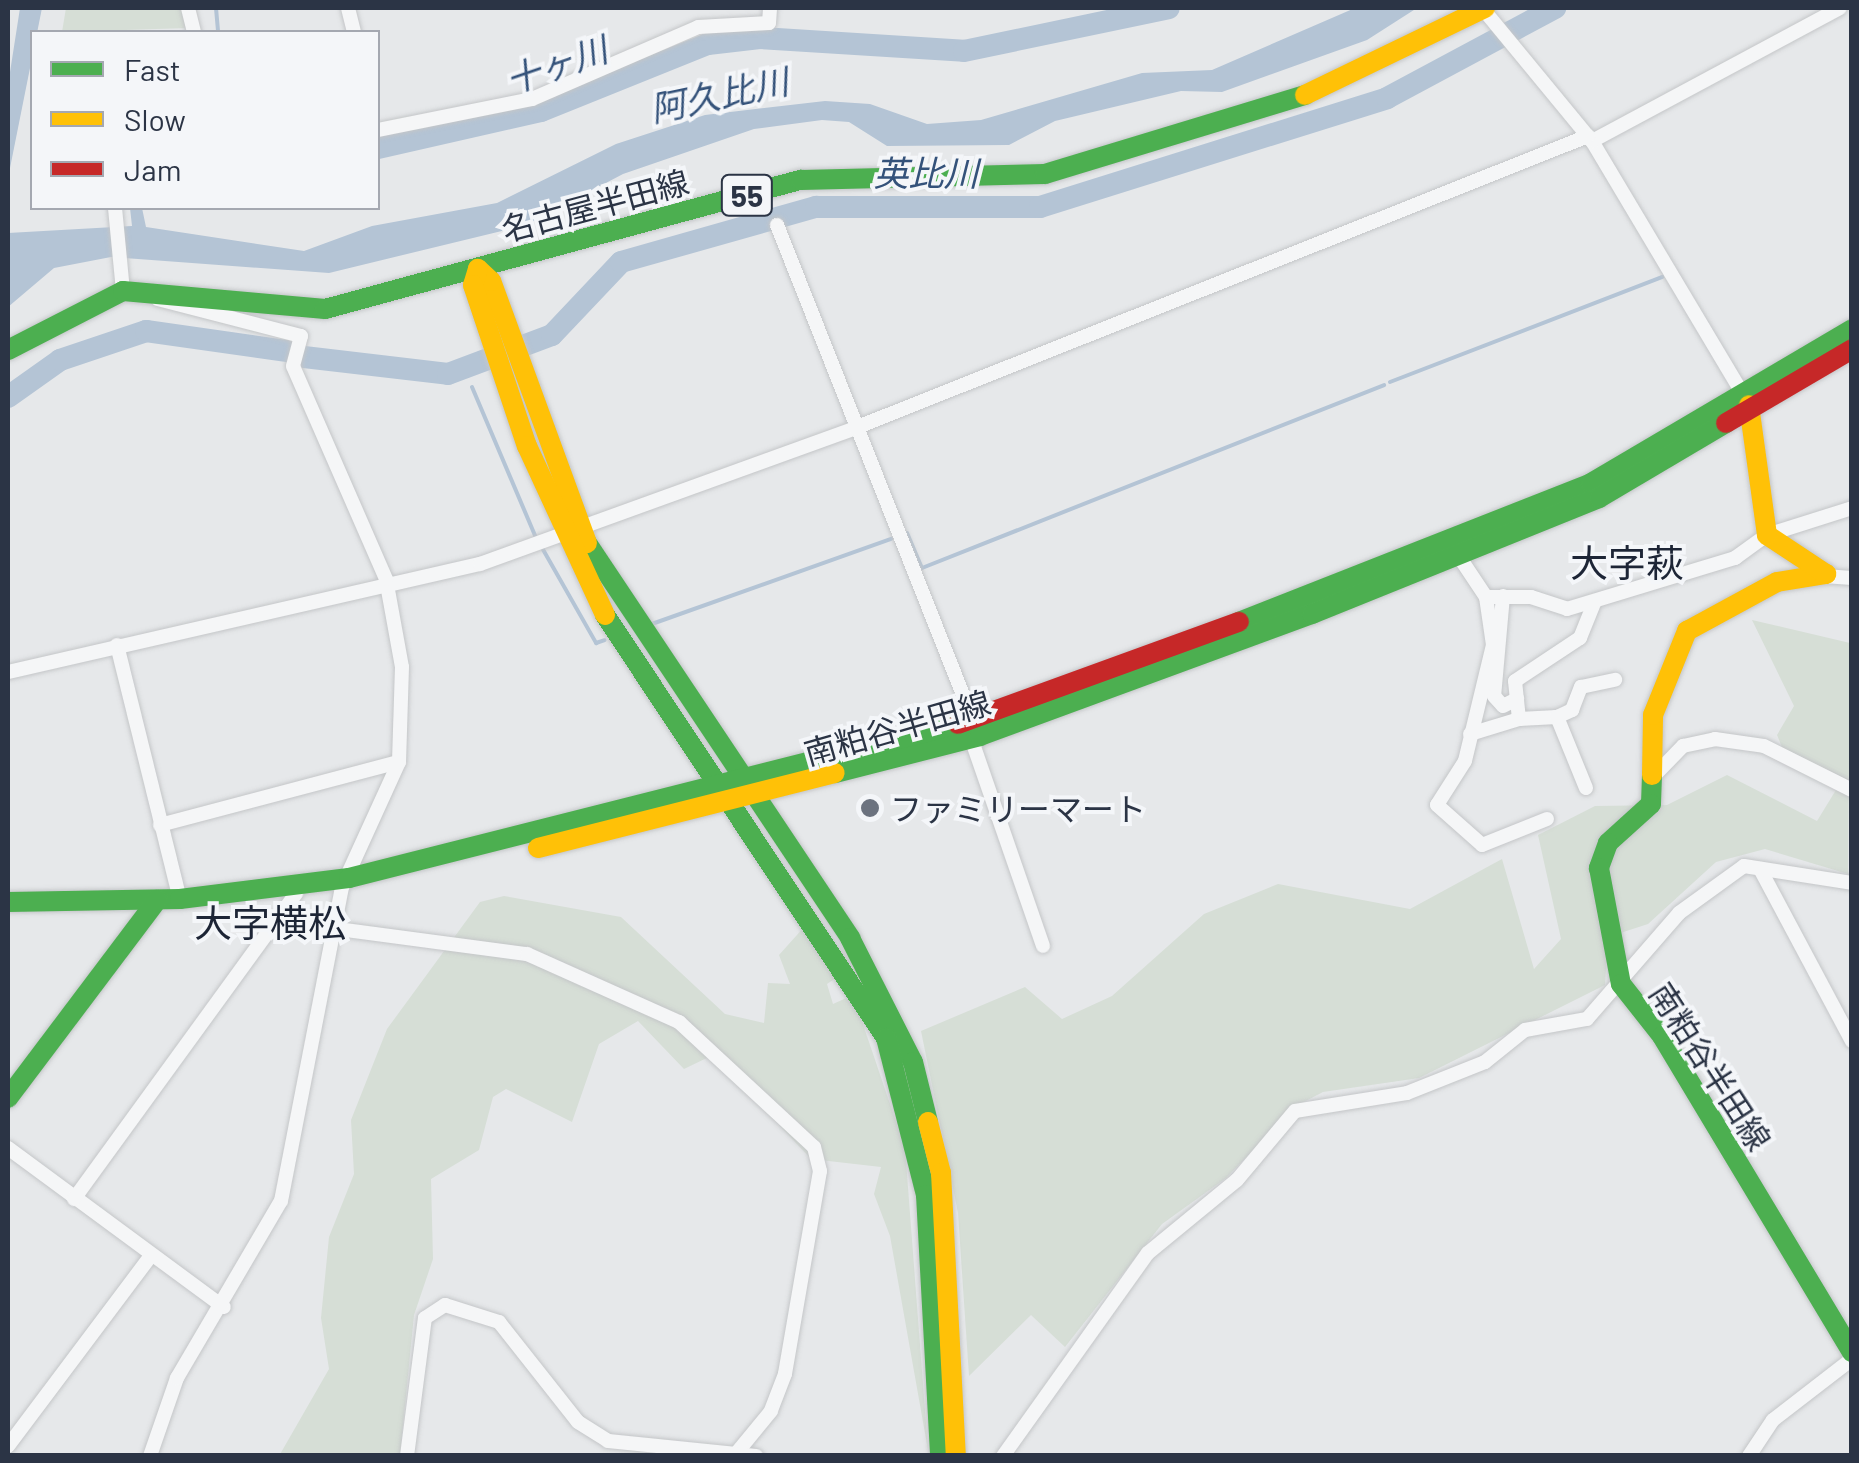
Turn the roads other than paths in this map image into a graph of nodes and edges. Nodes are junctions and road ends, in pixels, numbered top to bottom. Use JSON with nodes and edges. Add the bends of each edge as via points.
{"nodes":[{"id":1,"x":770,"y":8,"type":"edge"},
{"id":2,"x":1484,"y":8,"type":"edge"},
{"id":3,"x":1840,"y":8,"type":"edge"},
{"id":4,"x":380,"y":126,"type":"edge"},
{"id":5,"x":1590,"y":138,"type":"junction"},
{"id":6,"x":115,"y":210,"type":"edge"},
{"id":7,"x":777,"y":225,"type":"dead end"},
{"id":8,"x":478,"y":268,"type":"junction"},
{"id":9,"x":122,"y":281,"type":"junction"},
{"id":10,"x":155,"y":288,"type":"junction"},
{"id":11,"x":1852,"y":329,"type":"edge"},
{"id":12,"x":8,"y":350,"type":"edge"},
{"id":13,"x":1852,"y":350,"type":"edge"},
{"id":14,"x":1749,"y":406,"type":"junction"},
{"id":15,"x":855,"y":428,"type":"junction"},
{"id":16,"x":1852,"y":508,"type":"edge"},
{"id":17,"x":563,"y":530,"type":"junction"},
{"id":18,"x":1767,"y":535,"type":"junction"},
{"id":19,"x":1455,"y":550,"type":"junction"},
{"id":20,"x":1824,"y":576,"type":"junction"},
{"id":21,"x":1852,"y":578,"type":"edge"},
{"id":22,"x":386,"y":579,"type":"junction"},
{"id":23,"x":1502,"y":596,"type":"junction"},
{"id":24,"x":1486,"y":597,"type":"junction"},
{"id":25,"x":1594,"y":602,"type":"junction"},
{"id":26,"x":117,"y":645,"type":"junction"},
{"id":27,"x":8,"y":672,"type":"edge"},
{"id":28,"x":1614,"y":680,"type":"dead end"},
{"id":29,"x":1517,"y":699,"type":"junction"},
{"id":30,"x":1557,"y":717,"type":"junction"},
{"id":31,"x":1519,"y":719,"type":"junction"},
{"id":32,"x":972,"y":729,"type":"junction"},
{"id":33,"x":1470,"y":734,"type":"junction"},
{"id":34,"x":400,"y":762,"type":"junction"},
{"id":35,"x":1652,"y":778,"type":"junction"},
{"id":36,"x":1586,"y":788,"type":"dead end"},
{"id":37,"x":1852,"y":790,"type":"edge"},
{"id":38,"x":737,"y":794,"type":"junction"},
{"id":39,"x":1547,"y":819,"type":"dead end"},
{"id":40,"x":160,"y":825,"type":"junction"},
{"id":41,"x":1760,"y":869,"type":"junction"},
{"id":42,"x":345,"y":882,"type":"junction"},
{"id":43,"x":1852,"y":884,"type":"edge"},
{"id":44,"x":296,"y":893,"type":"junction"},
{"id":45,"x":180,"y":898,"type":"junction"},
{"id":46,"x":8,"y":902,"type":"edge"},
{"id":47,"x":154,"y":904,"type":"junction"},
{"id":48,"x":8,"y":910,"type":"edge"},
{"id":49,"x":330,"y":928,"type":"junction"},
{"id":50,"x":1043,"y":946,"type":"dead end"},
{"id":51,"x":1621,"y":984,"type":"junction"},
{"id":52,"x":1852,"y":1041,"type":"edge"},
{"id":53,"x":8,"y":1098,"type":"edge"},
{"id":54,"x":8,"y":1148,"type":"edge"},
{"id":55,"x":74,"y":1200,"type":"junction"},
{"id":56,"x":150,"y":1257,"type":"junction"},
{"id":57,"x":224,"y":1307,"type":"junction"},
{"id":58,"x":1852,"y":1356,"type":"edge"},
{"id":59,"x":8,"y":1446,"type":"edge"},
{"id":60,"x":734,"y":1455,"type":"edge"},
{"id":61,"x":150,"y":1456,"type":"edge"},
{"id":62,"x":407,"y":1456,"type":"edge"},
{"id":63,"x":756,"y":1456,"type":"edge"},
{"id":64,"x":940,"y":1456,"type":"edge"},
{"id":65,"x":956,"y":1456,"type":"edge"},
{"id":66,"x":1003,"y":1456,"type":"edge"},
{"id":67,"x":1749,"y":1456,"type":"edge"}],
"edges":[{"from":1,"to":4,"type":"street","via":[[769,23],[698,27],[532,99]]},
{"from":2,"to":5,"type":"street"},
{"from":2,"to":8,"type":"main road","name":"名古屋半田線","number":"55","via":[[1329,88],[1067,168],[1006,178],[801,180]]},
{"from":3,"to":5,"type":"street"},
{"from":5,"to":14,"type":"street"},
{"from":5,"to":15,"type":"street"},
{"from":6,"to":9,"type":"street"},
{"from":7,"to":15,"type":"street"},
{"from":8,"to":10,"type":"main road","name":"名古屋半田線","number":"55","via":[[325,309]]},
{"from":8,"to":17,"type":"main road","via":[[473,285],[499,341]]},
{"from":9,"to":10,"type":"main road","name":"名古屋半田線","number":"55"},
{"from":9,"to":12,"type":"main road","name":"名古屋半田線","number":"55"},
{"from":10,"to":22,"type":"street","via":[[170,306],[301,336],[294,366],[312,422]]},
{"from":11,"to":14,"type":"main road","name":"南粕谷半田線"},
{"from":13,"to":14,"type":"main road","name":"南粕谷半田線"},
{"from":14,"to":18,"type":"main road"},
{"from":14,"to":19,"type":"main road","name":"南粕谷半田線"},
{"from":15,"to":17,"type":"street"},
{"from":15,"to":32,"type":"street"},
{"from":16,"to":18,"type":"street"},
{"from":17,"to":22,"type":"street","via":[[480,564]]},
{"from":17,"to":38,"type":"main road","via":[[631,659]]},
{"from":18,"to":20,"type":"main road"},
{"from":18,"to":25,"type":"street","via":[[1744,555]]},
{"from":19,"to":24,"type":"street"},
{"from":19,"to":32,"type":"main road","name":"南粕谷半田線"},
{"from":20,"to":21,"type":"street"},
{"from":20,"to":35,"type":"main road","name":"南粕谷半田線","via":[[1776,582],[1686,631],[1658,693]]},
{"from":22,"to":26,"type":"street"},
{"from":22,"to":34,"type":"street","via":[[402,667]]},
{"from":23,"to":24,"type":"street"},
{"from":23,"to":25,"type":"street","via":[[1567,609]]},
{"from":23,"to":29,"type":"street","via":[[1494,696],[1503,706]]},
{"from":24,"to":33,"type":"street","via":[[1493,645]]},
{"from":25,"to":29,"type":"street","via":[[1580,638],[1518,674]]},
{"from":26,"to":27,"type":"street"},
{"from":26,"to":40,"type":"street"},
{"from":28,"to":30,"type":"street","via":[[1581,687],[1572,710]]},
{"from":29,"to":31,"type":"street"},
{"from":30,"to":31,"type":"street"},
{"from":30,"to":36,"type":"street"},
{"from":31,"to":33,"type":"street"},
{"from":32,"to":38,"type":"main road","name":"南粕谷半田線"},
{"from":32,"to":50,"type":"street"},
{"from":33,"to":39,"type":"street","via":[[1462,769],[1438,804],[1460,830],[1489,846]]},
{"from":34,"to":40,"type":"street"},
{"from":34,"to":42,"type":"street"},
{"from":35,"to":37,"type":"street","via":[[1682,746],[1715,739],[1764,746]]},
{"from":35,"to":51,"type":"main road","name":"南粕谷半田線","via":[[1647,815],[1600,857]]},
{"from":38,"to":42,"type":"main road","name":"南粕谷半田線"},
{"from":38,"to":64,"type":"main road","via":[[848,968],[900,1076],[926,1196]]},
{"from":38,"to":65,"type":"main road","via":[[850,938],[913,1062],[940,1173]]},
{"from":40,"to":45,"type":"street"},
{"from":41,"to":43,"type":"street"},
{"from":41,"to":51,"type":"street","via":[[1744,866],[1701,894]]},
{"from":41,"to":52,"type":"street"},
{"from":42,"to":44,"type":"main road","name":"南粕谷半田線"},
{"from":42,"to":45,"type":"main road","name":"南粕谷半田線"},
{"from":42,"to":49,"type":"street"},
{"from":44,"to":47,"type":"main road","name":"南粕谷半田線"},
{"from":44,"to":55,"type":"street"},
{"from":45,"to":47,"type":"main road","name":"南粕谷半田線"},
{"from":46,"to":47,"type":"main road","name":"南粕谷半田線"},
{"from":47,"to":48,"type":"main road","name":"南粕谷半田線"},
{"from":47,"to":53,"type":"main road"},
{"from":49,"to":57,"type":"street","via":[[288,1178]]},
{"from":49,"to":60,"type":"street","via":[[526,954],[679,1022],[814,1147],[820,1172],[785,1374],[771,1410]]},
{"from":51,"to":58,"type":"main road","name":"南粕谷半田線","via":[[1662,1036]]},
{"from":51,"to":66,"type":"street","via":[[1587,1019],[1536,1026],[1486,1062],[1407,1093],[1295,1111],[1237,1180],[1148,1253]]},
{"from":54,"to":55,"type":"street"},
{"from":55,"to":56,"type":"street"},
{"from":56,"to":57,"type":"street"},
{"from":56,"to":59,"type":"street"},
{"from":57,"to":61,"type":"street","via":[[177,1378]]},
{"from":58,"to":67,"type":"street","via":[[1773,1420]]},
{"from":60,"to":62,"type":"street","via":[[608,1441],[578,1422],[499,1322],[446,1305],[425,1318]]},
{"from":60,"to":63,"type":"street"}]}
